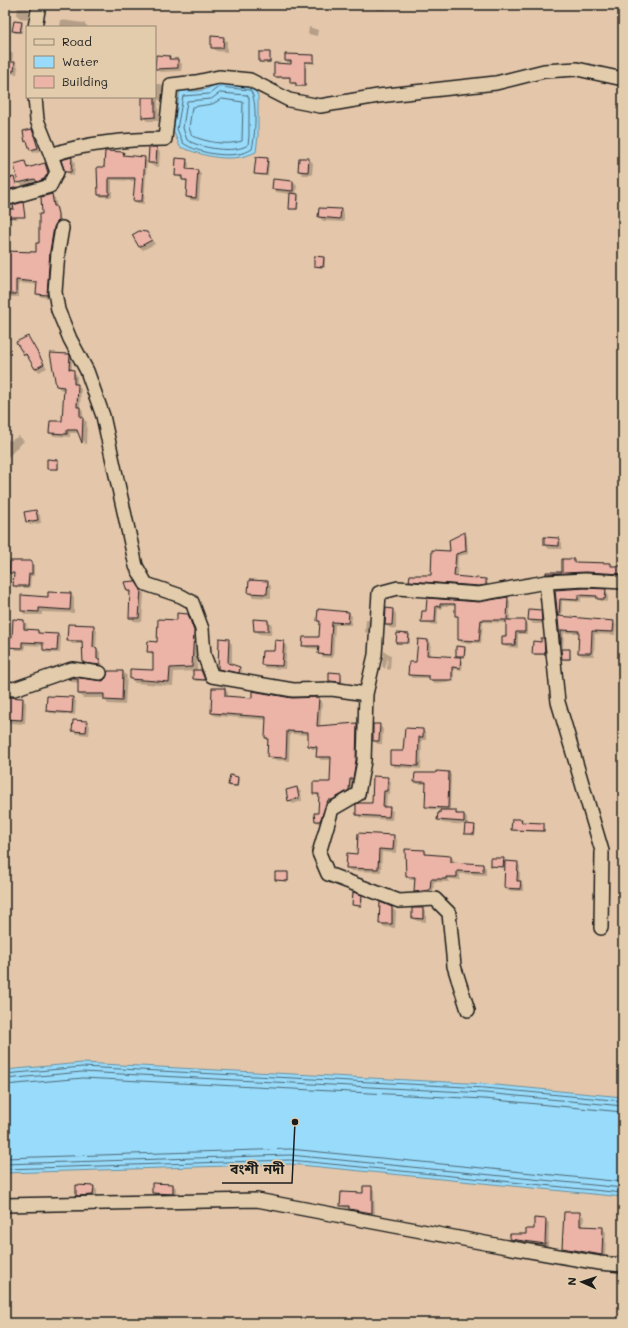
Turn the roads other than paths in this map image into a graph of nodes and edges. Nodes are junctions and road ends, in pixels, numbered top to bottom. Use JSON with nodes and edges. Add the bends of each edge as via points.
{"nodes":[{"id":1,"x":39,"y":5,"type":"edge"},
{"id":2,"x":35,"y":26,"type":"edge"},
{"id":3,"x":623,"y":79,"type":"edge"},
{"id":4,"x":35,"y":98,"type":"edge"},
{"id":5,"x":52,"y":155,"type":"junction"},
{"id":6,"x":5,"y":199,"type":"edge"},
{"id":7,"x":62,"y":228,"type":"dead end"},
{"id":8,"x":546,"y":582,"type":"junction"},
{"id":9,"x":623,"y":582,"type":"edge"},
{"id":10,"x":100,"y":673,"type":"dead end"},
{"id":11,"x":5,"y":688,"type":"edge"},
{"id":12,"x":366,"y":694,"type":"junction"},
{"id":13,"x":601,"y":928,"type":"dead end"},
{"id":14,"x":468,"y":1010,"type":"dead end"},
{"id":15,"x":5,"y":1205,"type":"edge"},
{"id":16,"x":623,"y":1266,"type":"edge"}],
"edges":[{"from":1,"to":2,"type":"street"},
{"from":3,"to":5,"type":"street","via":[[577,69],[544,72],[496,83],[378,96],[320,106],[289,100],[250,80],[220,77],[171,85],[165,139],[71,147]]},
{"from":4,"to":5,"type":"street","via":[[37,120]]},
{"from":5,"to":6,"type":"street","via":[[57,172],[50,186]]},
{"from":7,"to":12,"type":"street","via":[[55,292],[58,310],[87,371],[103,416],[136,566],[146,584],[192,602],[202,629],[204,655],[212,676],[293,690],[332,689]]},
{"from":8,"to":9,"type":"street"},
{"from":8,"to":12,"type":"street","via":[[479,594],[398,588],[379,593],[375,655]]},
{"from":8,"to":13,"type":"street","via":[[558,702],[602,851]]},
{"from":10,"to":11,"type":"street","via":[[72,669],[14,689]]},
{"from":12,"to":14,"type":"street","via":[[364,761],[358,794],[332,809],[320,853],[328,874],[399,901],[435,899],[449,913],[454,966]]},
{"from":15,"to":16,"type":"street","via":[[257,1200]]}]}
